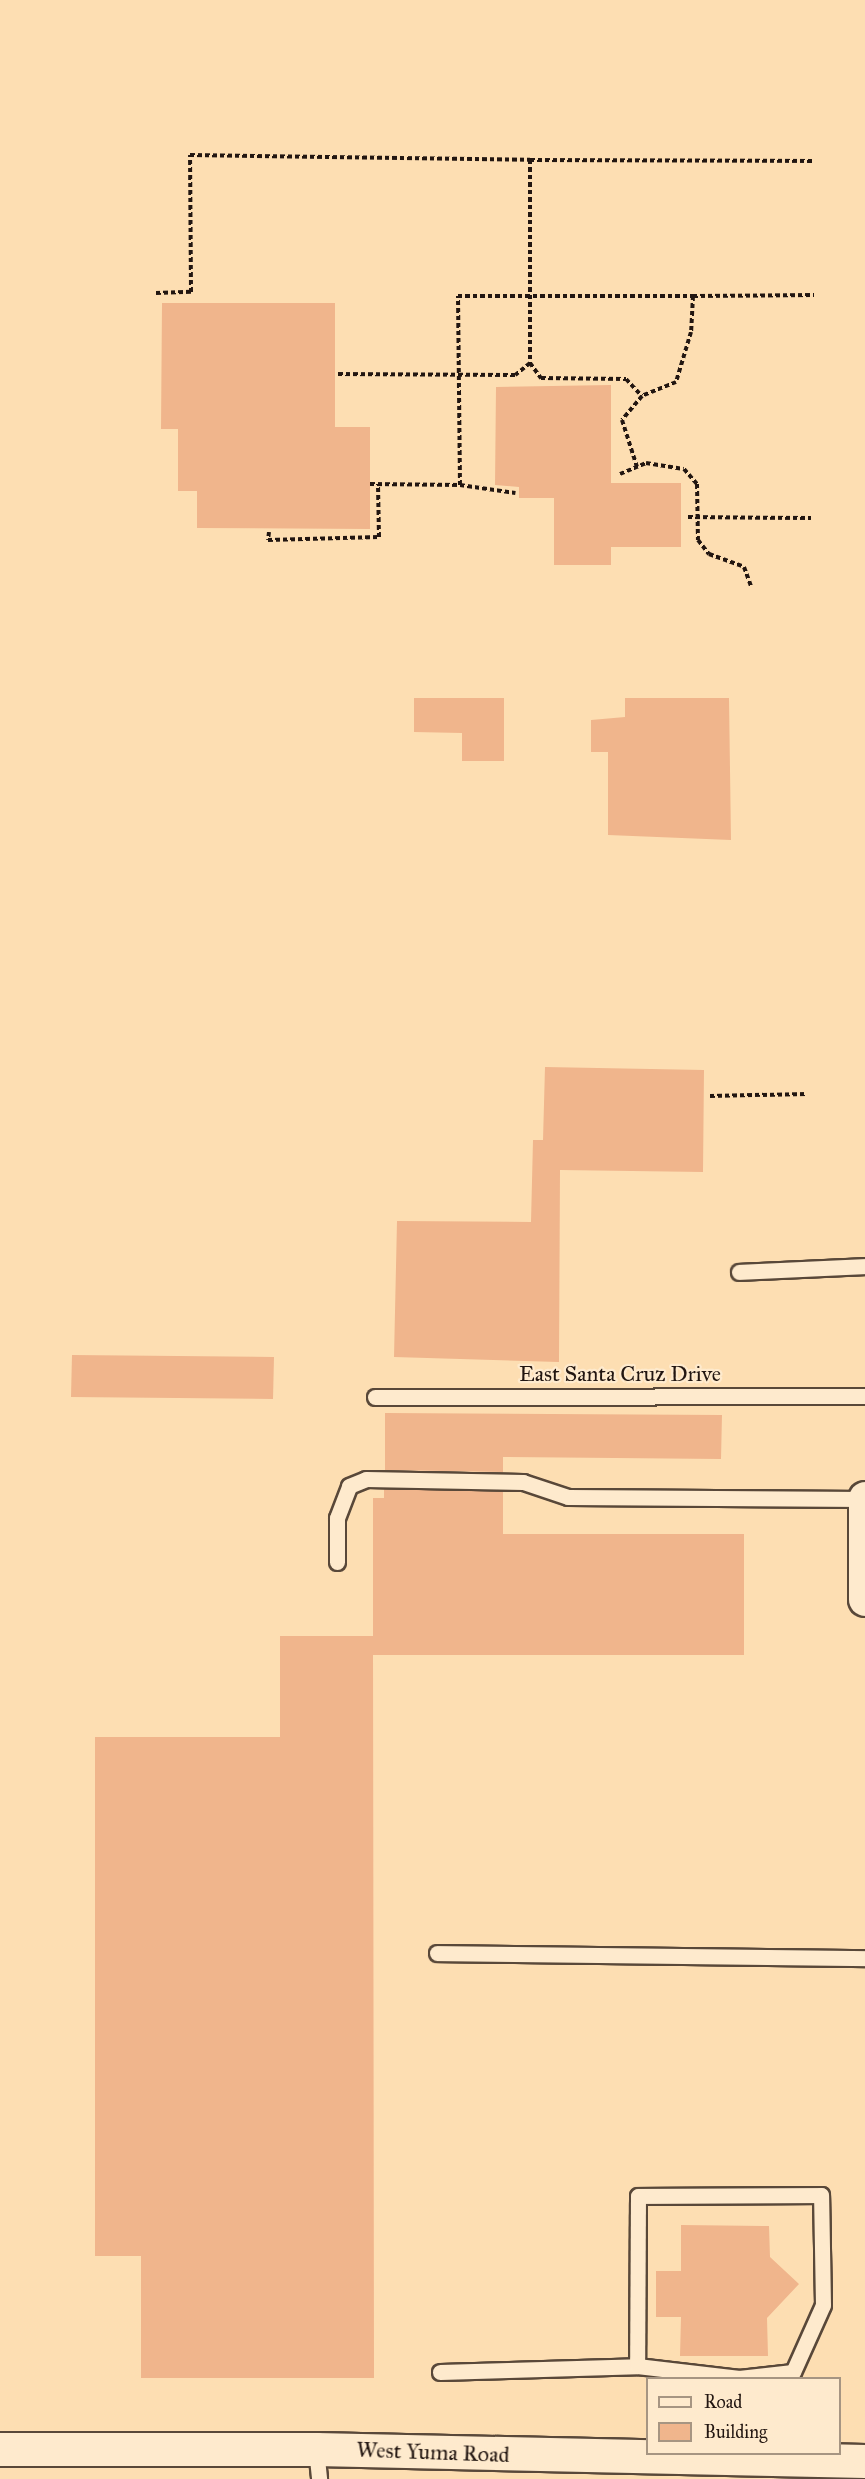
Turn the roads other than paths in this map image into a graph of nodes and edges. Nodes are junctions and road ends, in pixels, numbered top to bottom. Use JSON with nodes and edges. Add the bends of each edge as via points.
{"nodes":[{"id":1,"x":865,"y":1266,"type":"edge"},
{"id":2,"x":739,"y":1272,"type":"dead end"},
{"id":3,"x":865,"y":1396,"type":"edge"},
{"id":4,"x":375,"y":1397,"type":"dead end"},
{"id":5,"x":865,"y":1498,"type":"edge"},
{"id":6,"x":337,"y":1562,"type":"dead end"},
{"id":7,"x":865,"y":1599,"type":"edge"},
{"id":8,"x":437,"y":1953,"type":"dead end"},
{"id":9,"x":865,"y":1958,"type":"edge"},
{"id":10,"x":637,"y":2366,"type":"junction"},
{"id":11,"x":440,"y":2372,"type":"dead end"},
{"id":12,"x":731,"y":2377,"type":"edge"},
{"id":13,"x":749,"y":2377,"type":"edge"},
{"id":14,"x":0,"y":2449,"type":"edge"},
{"id":15,"x":865,"y":2461,"type":"edge"},
{"id":16,"x":318,"y":2464,"type":"edge"}],
"edges":[{"from":1,"to":2,"type":"lane"},
{"from":3,"to":4,"type":"lane","name":"East Santa Cruz Drive"},
{"from":5,"to":6,"type":"lane","via":[[568,1497],[523,1482],[366,1479],[349,1486],[337,1518]]},
{"from":5,"to":7,"type":"main road"},
{"from":8,"to":9,"type":"lane"},
{"from":10,"to":11,"type":"lane"},
{"from":10,"to":12,"type":"lane"},
{"from":10,"to":13,"type":"lane","via":[[638,2196],[821,2195],[823,2305],[793,2372]]},
{"from":14,"to":16,"type":"main road","name":"West Yuma Road"},
{"from":15,"to":16,"type":"main road","name":"West Yuma Road"}]}
